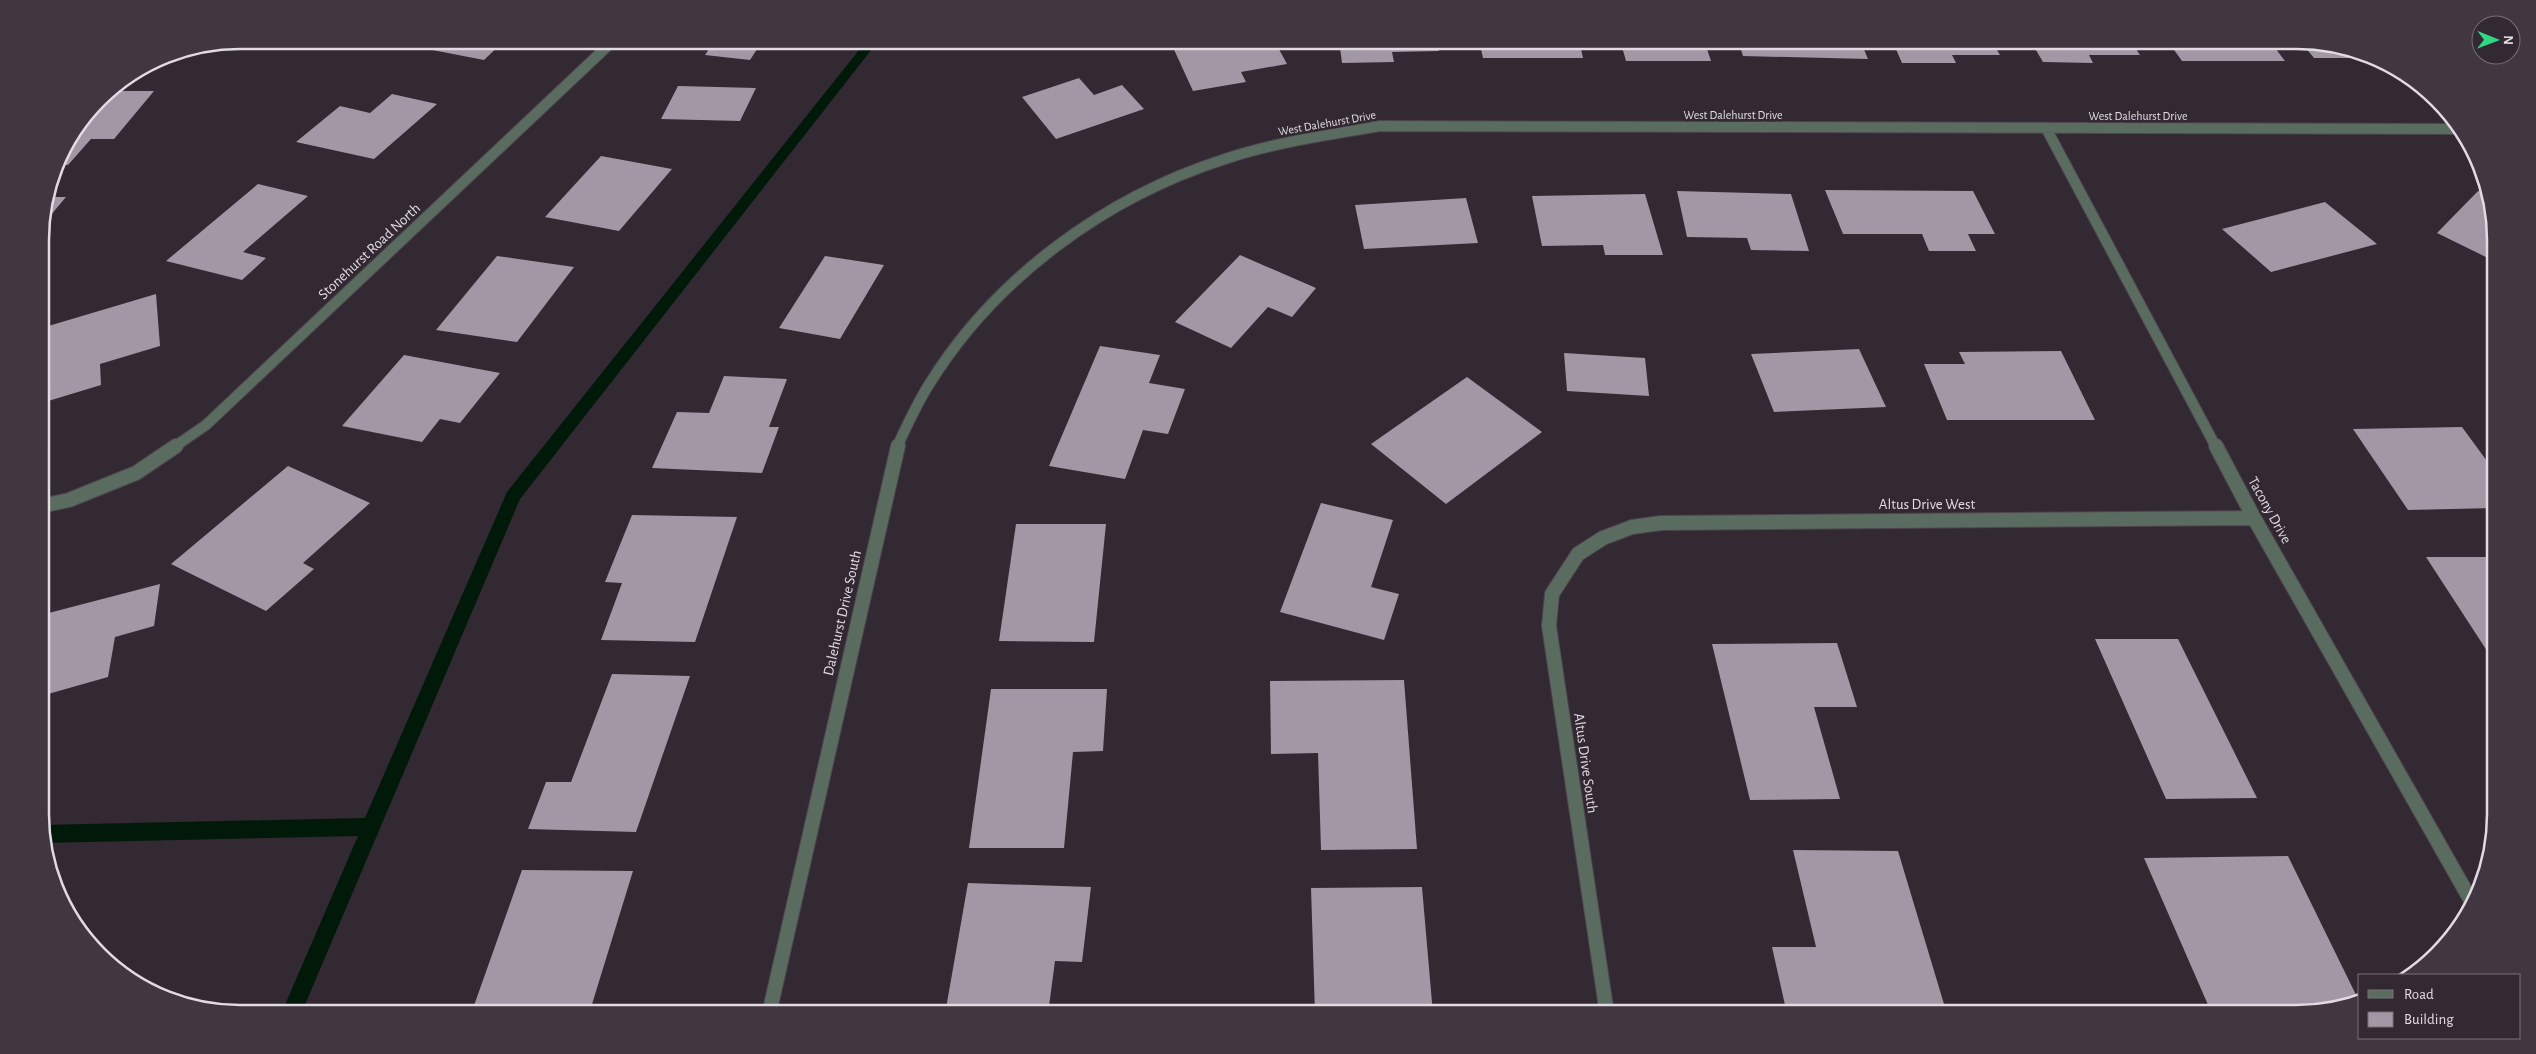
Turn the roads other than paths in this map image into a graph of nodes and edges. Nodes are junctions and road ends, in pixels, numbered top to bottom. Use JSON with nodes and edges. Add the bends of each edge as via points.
{"nodes":[{"id":1,"x":604,"y":49,"type":"edge"},
{"id":2,"x":2046,"y":128,"type":"junction"},
{"id":3,"x":2451,"y":129,"type":"edge"},
{"id":4,"x":1036,"y":262,"type":"joint"},
{"id":5,"x":49,"y":504,"type":"edge"},
{"id":6,"x":2254,"y":518,"type":"junction"},
{"id":7,"x":1603,"y":538,"type":"joint"},
{"id":8,"x":2469,"y":897,"type":"edge"},
{"id":9,"x":771,"y":1005,"type":"edge"},
{"id":10,"x":1605,"y":1005,"type":"edge"}],
"edges":[{"from":1,"to":5,"type":"street","name":"Stonehurst Road North","via":[[206,425],[136,473],[69,500]]},
{"from":2,"to":3,"type":"street","name":"West Dalehurst Drive"},
{"from":2,"to":4,"type":"street","name":"West Dalehurst Drive","via":[[1380,126],[1275,144],[1189,171],[1103,214]]},
{"from":2,"to":6,"type":"street","name":"Tacony Drive"},
{"from":4,"to":9,"type":"street","name":"Dalehurst Drive South","via":[[984,310],[930,381],[894,452]]},
{"from":6,"to":7,"type":"street","name":"Altus Drive West","via":[[1661,523],[1632,527]]},
{"from":6,"to":8,"type":"street","name":"Tacony Drive"},
{"from":7,"to":10,"type":"street","name":"Altus Drive South","via":[[1578,554],[1552,594],[1549,626]]}]}
